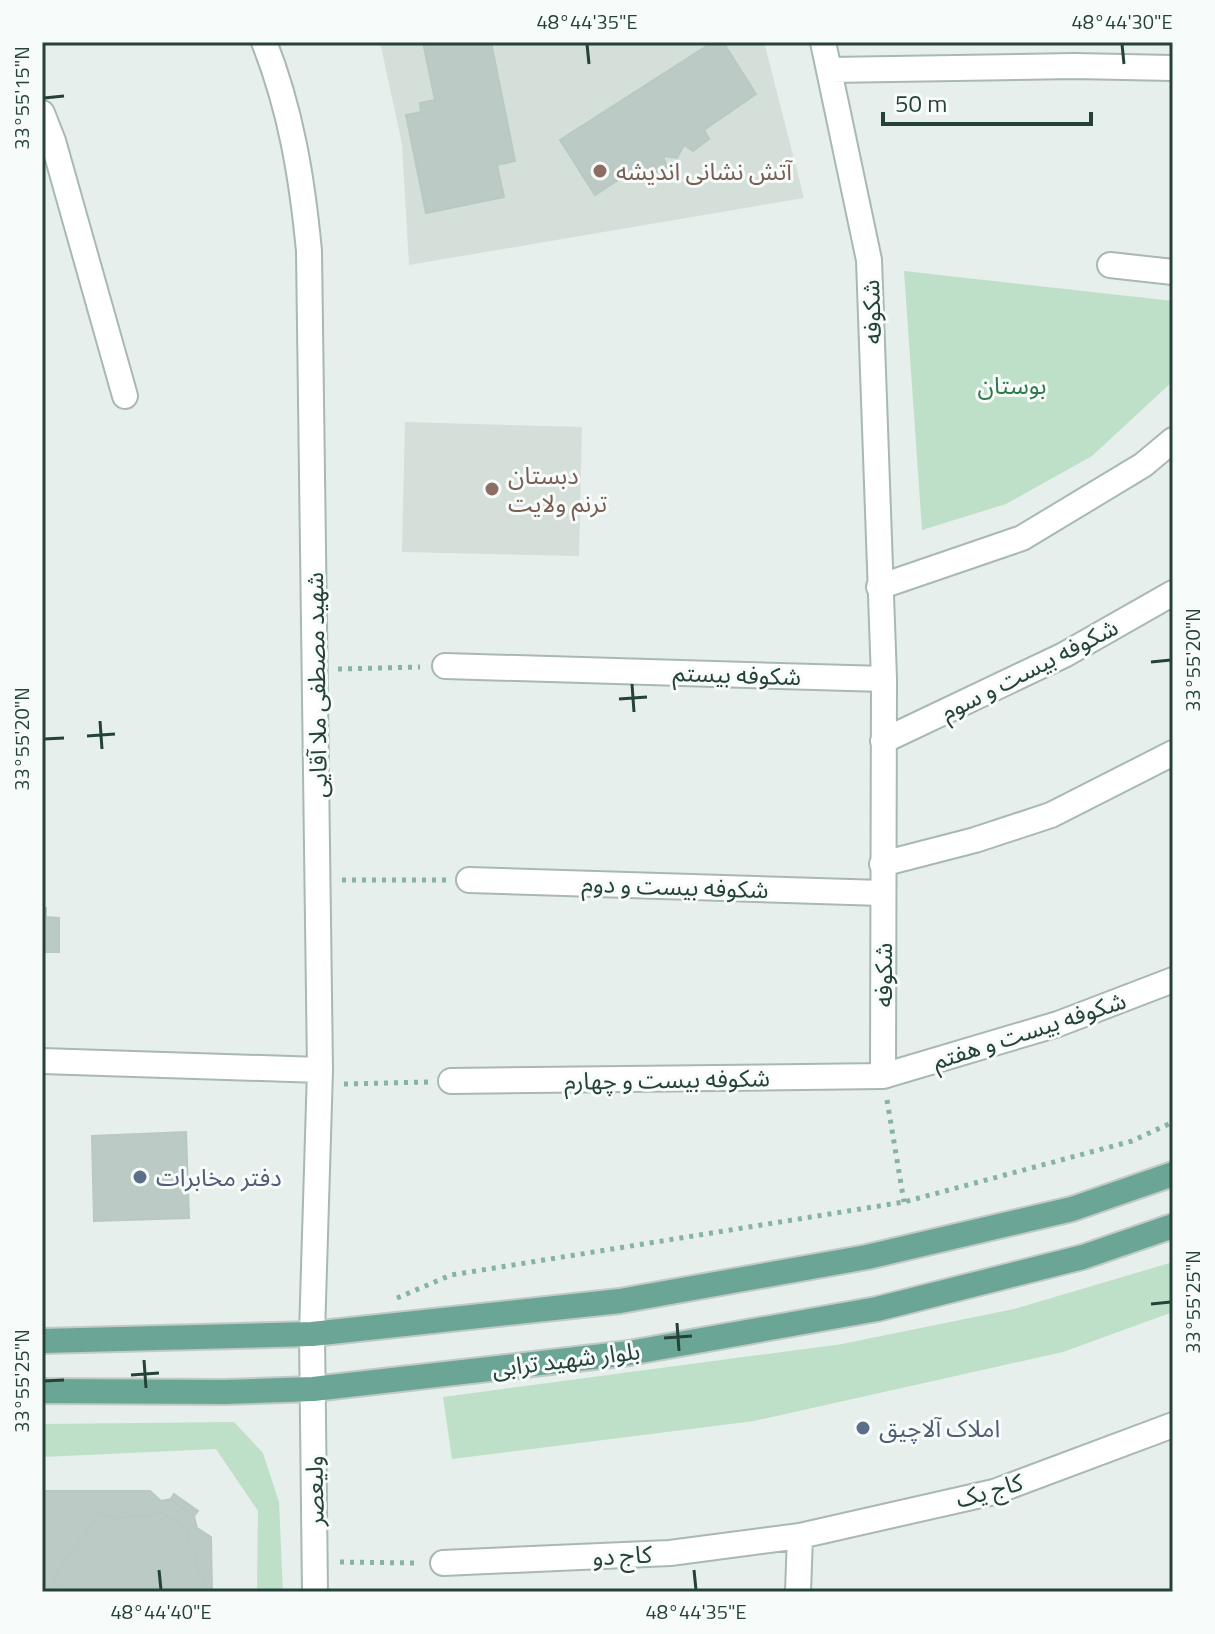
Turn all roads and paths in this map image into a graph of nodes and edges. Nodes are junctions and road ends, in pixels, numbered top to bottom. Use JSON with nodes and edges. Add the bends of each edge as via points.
{"nodes":[{"id":1,"x":264,"y":42,"type":"edge"},
{"id":2,"x":823,"y":42,"type":"edge"},
{"id":3,"x":1173,"y":68,"type":"edge"},
{"id":4,"x":830,"y":70,"type":"junction"},
{"id":5,"x":42,"y":113,"type":"edge"},
{"id":6,"x":1110,"y":265,"type":"dead end"},
{"id":7,"x":1173,"y":272,"type":"edge"},
{"id":8,"x":125,"y":396,"type":"dead end"},
{"id":9,"x":1173,"y":440,"type":"edge"},
{"id":10,"x":879,"y":587,"type":"junction"},
{"id":11,"x":1173,"y":593,"type":"edge"},
{"id":12,"x":445,"y":666,"type":"joint"},
{"id":13,"x":315,"y":669,"type":"junction"},
{"id":14,"x":884,"y":679,"type":"junction"},
{"id":15,"x":883,"y":741,"type":"junction"},
{"id":16,"x":1173,"y":753,"type":"edge"},
{"id":17,"x":882,"y":864,"type":"junction"},
{"id":18,"x":319,"y":880,"type":"junction"},
{"id":19,"x":469,"y":880,"type":"joint"},
{"id":20,"x":882,"y":893,"type":"junction"},
{"id":21,"x":1173,"y":980,"type":"edge"},
{"id":22,"x":42,"y":1061,"type":"edge"},
{"id":23,"x":883,"y":1076,"type":"junction"},
{"id":24,"x":320,"y":1077,"type":"junction"},
{"id":25,"x":451,"y":1081,"type":"joint"},
{"id":26,"x":1173,"y":1122,"type":"edge"},
{"id":27,"x":1173,"y":1174,"type":"edge"},
{"id":28,"x":904,"y":1202,"type":"junction"},
{"id":29,"x":1173,"y":1226,"type":"edge"},
{"id":30,"x":395,"y":1299,"type":"dead end"},
{"id":31,"x":312,"y":1334,"type":"junction"},
{"id":32,"x":42,"y":1341,"type":"edge"},
{"id":33,"x":313,"y":1389,"type":"junction"},
{"id":34,"x":42,"y":1391,"type":"edge"},
{"id":35,"x":1173,"y":1425,"type":"edge"},
{"id":36,"x":800,"y":1536,"type":"junction"},
{"id":37,"x":315,"y":1562,"type":"junction"},
{"id":38,"x":443,"y":1563,"type":"joint"},
{"id":39,"x":315,"y":1592,"type":"edge"},
{"id":40,"x":798,"y":1592,"type":"edge"}],
"edges":[{"from":1,"to":13,"type":"street","name":"شهید مصطفی ملا آقایی","via":[[291,123],[309,251]]},
{"from":2,"to":4,"type":"street","name":"شکوفه"},
{"from":3,"to":4,"type":"street"},
{"from":4,"to":10,"type":"street","name":"شکوفه","via":[[869,260]]},
{"from":5,"to":8,"type":"street"},
{"from":6,"to":7,"type":"street"},
{"from":9,"to":10,"type":"street","via":[[1143,465],[1022,538]]},
{"from":10,"to":14,"type":"street","name":"شکوفه"},
{"from":11,"to":15,"type":"street","name":"شکوفه بیست و سوم","via":[[1064,655]]},
{"from":12,"to":13,"type":"path"},
{"from":12,"to":14,"type":"street","name":"شکوفه بیستم"},
{"from":13,"to":18,"type":"street","name":"شهید مصطفی ملا آقایی"},
{"from":14,"to":15,"type":"street","name":"شکوفه"},
{"from":15,"to":17,"type":"street","name":"شکوفه"},
{"from":16,"to":17,"type":"street","via":[[1051,815]]},
{"from":17,"to":20,"type":"street","name":"شکوفه"},
{"from":18,"to":19,"type":"path"},
{"from":18,"to":24,"type":"street","name":"شهید مصطفی ملا آقایی"},
{"from":19,"to":20,"type":"street","name":"شکوفه بیست و دوم"},
{"from":20,"to":23,"type":"street","name":"شکوفه"},
{"from":21,"to":23,"type":"street","name":"شکوفه بیست و هفتم","via":[[1058,1024]]},
{"from":22,"to":24,"type":"street"},
{"from":23,"to":25,"type":"street","name":"شکوفه بیست و چهارم"},
{"from":23,"to":28,"type":"path"},
{"from":24,"to":25,"type":"path"},
{"from":24,"to":31,"type":"street","name":"شهید مصطفی ملا آقایی"},
{"from":26,"to":28,"type":"path","via":[[1132,1141]]},
{"from":27,"to":31,"type":"main road","via":[[1072,1209],[867,1257],[620,1301]]},
{"from":28,"to":30,"type":"path","via":[[451,1275]]},
{"from":29,"to":33,"type":"main road","name":"بلوار شهید ترابی","via":[[1083,1257],[877,1309],[629,1353]]},
{"from":31,"to":32,"type":"main road"},
{"from":31,"to":33,"type":"street","name":"ولیعصر"},
{"from":33,"to":34,"type":"main road","name":"بلوار شهید ترابی"},
{"from":33,"to":37,"type":"street","name":"ولیعصر"},
{"from":35,"to":36,"type":"street","name":"کاج یک","via":[[994,1492]]},
{"from":36,"to":38,"type":"street","name":"کاج دو","via":[[670,1553]]},
{"from":36,"to":40,"type":"street"},
{"from":37,"to":38,"type":"path"},
{"from":37,"to":39,"type":"street","name":"ولیعصر"}]}
